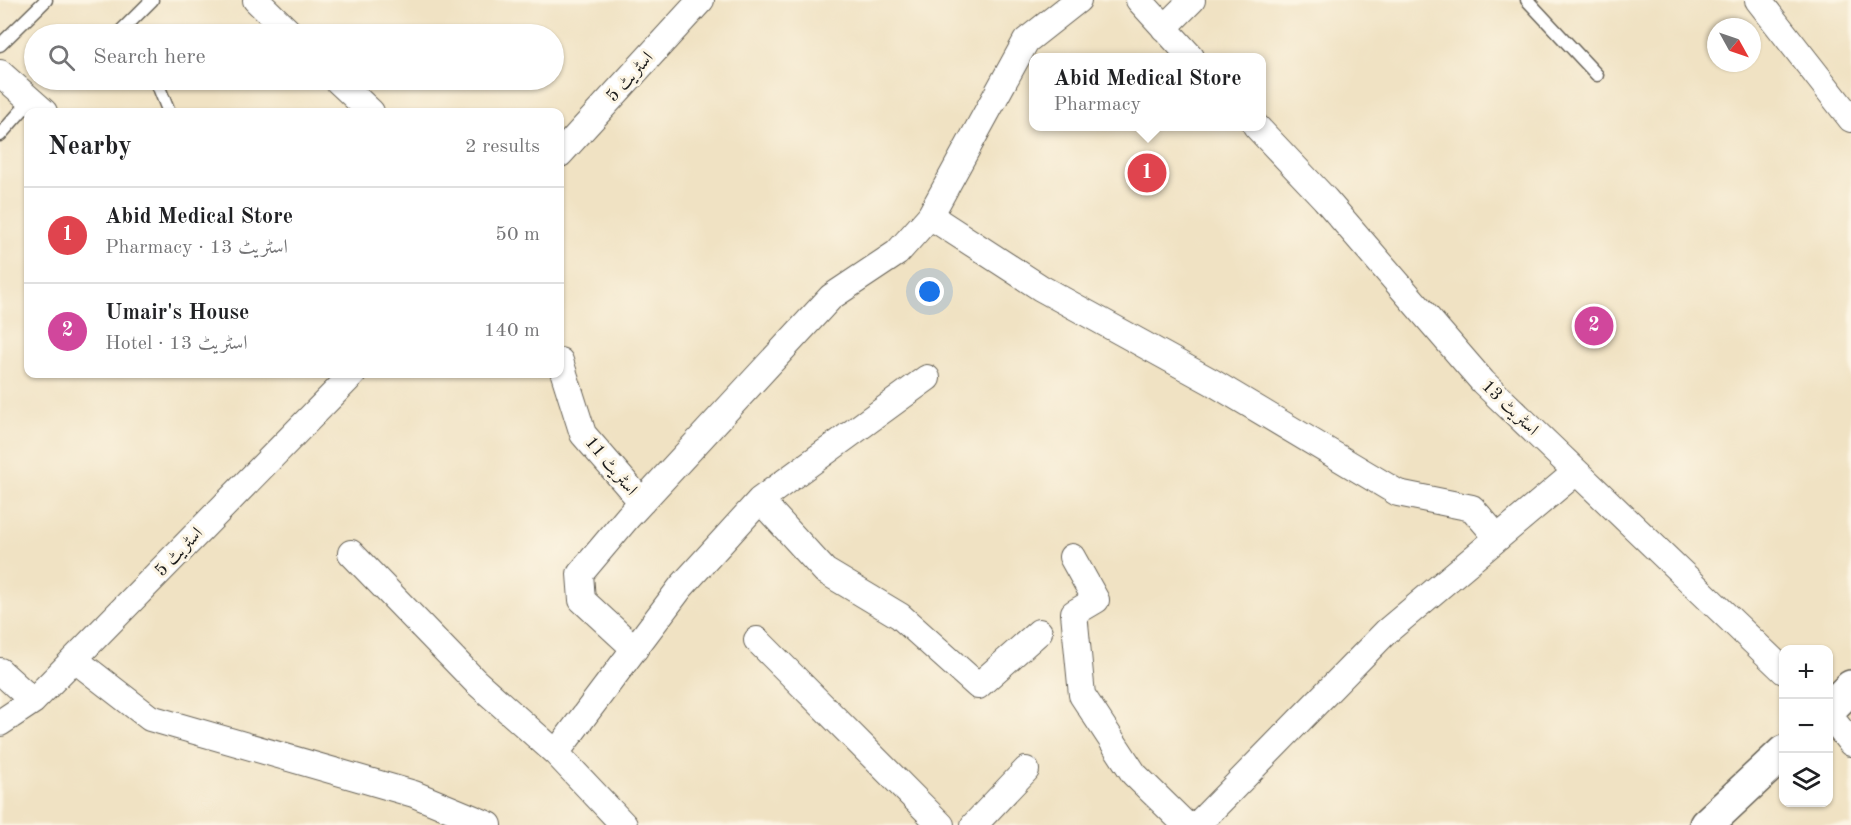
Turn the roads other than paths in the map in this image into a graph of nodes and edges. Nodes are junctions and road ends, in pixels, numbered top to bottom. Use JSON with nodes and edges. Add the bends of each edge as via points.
{"nodes":[{"id":1,"x":46,"y":0,"type":"edge"},
{"id":2,"x":152,"y":0,"type":"edge"},
{"id":3,"x":256,"y":0,"type":"edge"},
{"id":4,"x":701,"y":0,"type":"edge"},
{"id":5,"x":1078,"y":0,"type":"edge"},
{"id":6,"x":1139,"y":0,"type":"edge"},
{"id":7,"x":1192,"y":0,"type":"edge"},
{"id":8,"x":1527,"y":0,"type":"edge"},
{"id":9,"x":1758,"y":0,"type":"edge"},
{"id":10,"x":132,"y":21,"type":"junction"},
{"id":11,"x":129,"y":24,"type":"edge"},
{"id":12,"x":133,"y":24,"type":"edge"},
{"id":13,"x":281,"y":24,"type":"edge"},
{"id":14,"x":1164,"y":28,"type":"junction"},
{"id":15,"x":0,"y":45,"type":"edge"},
{"id":16,"x":1187,"y":53,"type":"edge"},
{"id":17,"x":0,"y":73,"type":"edge"},
{"id":18,"x":1597,"y":75,"type":"dead end"},
{"id":19,"x":160,"y":90,"type":"edge"},
{"id":20,"x":348,"y":90,"type":"edge"},
{"id":21,"x":37,"y":107,"type":"edge"},
{"id":22,"x":167,"y":108,"type":"edge"},
{"id":23,"x":367,"y":108,"type":"edge"},
{"id":24,"x":24,"y":117,"type":"edge"},
{"id":25,"x":1851,"y":119,"type":"edge"},
{"id":26,"x":1261,"y":131,"type":"edge"},
{"id":27,"x":0,"y":135,"type":"edge"},
{"id":28,"x":564,"y":150,"type":"edge"},
{"id":29,"x":930,"y":216,"type":"junction"},
{"id":30,"x":564,"y":373,"type":"edge"},
{"id":31,"x":349,"y":378,"type":"edge"},
{"id":32,"x":927,"y":378,"type":"dead end"},
{"id":33,"x":1576,"y":472,"type":"junction"},
{"id":34,"x":760,"y":500,"type":"junction"},
{"id":35,"x":642,"y":502,"type":"junction"},
{"id":36,"x":1498,"y":538,"type":"junction"},
{"id":37,"x":351,"y":553,"type":"dead end"},
{"id":38,"x":1072,"y":557,"type":"dead end"},
{"id":39,"x":1040,"y":632,"type":"dead end"},
{"id":40,"x":758,"y":640,"type":"dead end"},
{"id":41,"x":635,"y":649,"type":"junction"},
{"id":42,"x":74,"y":660,"type":"junction"},
{"id":43,"x":1779,"y":666,"type":"edge"},
{"id":44,"x":0,"y":671,"type":"edge"},
{"id":45,"x":1851,"y":687,"type":"edge"},
{"id":46,"x":33,"y":700,"type":"junction"},
{"id":47,"x":1833,"y":705,"type":"edge"},
{"id":48,"x":1833,"y":720,"type":"edge"},
{"id":49,"x":0,"y":723,"type":"edge"},
{"id":50,"x":1851,"y":743,"type":"edge"},
{"id":51,"x":556,"y":753,"type":"junction"},
{"id":52,"x":1783,"y":753,"type":"edge"},
{"id":53,"x":1026,"y":770,"type":"dead end"},
{"id":54,"x":489,"y":825,"type":"edge"},
{"id":55,"x":624,"y":825,"type":"edge"},
{"id":56,"x":941,"y":825,"type":"edge"},
{"id":57,"x":974,"y":825,"type":"edge"},
{"id":58,"x":1186,"y":825,"type":"edge"},
{"id":59,"x":1197,"y":825,"type":"edge"},
{"id":60,"x":1706,"y":825,"type":"edge"}],
"edges":[{"from":1,"to":15,"type":"lane"},
{"from":2,"to":10,"type":"lane"},
{"from":3,"to":13,"type":"street"},
{"from":4,"to":28,"type":"street","name":"اسٹریٹ 5"},
{"from":5,"to":29,"type":"street","via":[[1026,40]]},
{"from":6,"to":14,"type":"street"},
{"from":7,"to":14,"type":"street"},
{"from":8,"to":18,"type":"lane"},
{"from":9,"to":25,"type":"street"},
{"from":10,"to":11,"type":"lane"},
{"from":10,"to":12,"type":"lane"},
{"from":14,"to":16,"type":"street"},
{"from":17,"to":21,"type":"street"},
{"from":19,"to":22,"type":"lane"},
{"from":20,"to":23,"type":"street"},
{"from":24,"to":27,"type":"lane"},
{"from":26,"to":33,"type":"street","name":"اسٹریٹ 13","via":[[1325,199],[1483,382]]},
{"from":29,"to":35,"type":"street","via":[[897,253],[831,297]]},
{"from":29,"to":36,"type":"street","via":[[1041,288],[1212,382],[1398,493],[1472,508]]},
{"from":30,"to":35,"type":"street","name":"اسٹریٹ 11","via":[[584,434]]},
{"from":31,"to":42,"type":"street","name":"اسٹریٹ 5"},
{"from":32,"to":34,"type":"street"},
{"from":33,"to":36,"type":"street"},
{"from":33,"to":43,"type":"street","name":"اسٹریٹ 13"},
{"from":34,"to":39,"type":"street","via":[[825,571],[900,616],[978,686]]},
{"from":34,"to":41,"type":"street","via":[[681,587]]},
{"from":35,"to":41,"type":"street","via":[[580,574],[582,600]]},
{"from":36,"to":59,"type":"street","via":[[1386,632]]},
{"from":37,"to":51,"type":"street","via":[[475,681]]},
{"from":38,"to":58,"type":"street","via":[[1096,600],[1074,613],[1082,695],[1134,774]]},
{"from":40,"to":56,"type":"street"},
{"from":41,"to":51,"type":"street"},
{"from":42,"to":46,"type":"street","name":"اسٹریٹ 5"},
{"from":42,"to":54,"type":"street","via":[[150,718],[414,794]]},
{"from":44,"to":46,"type":"street"},
{"from":45,"to":47,"type":"main road"},
{"from":46,"to":49,"type":"street","name":"اسٹریٹ 5"},
{"from":48,"to":50,"type":"street"},
{"from":51,"to":55,"type":"street"},
{"from":52,"to":60,"type":"main road"},
{"from":53,"to":57,"type":"street"}]}
